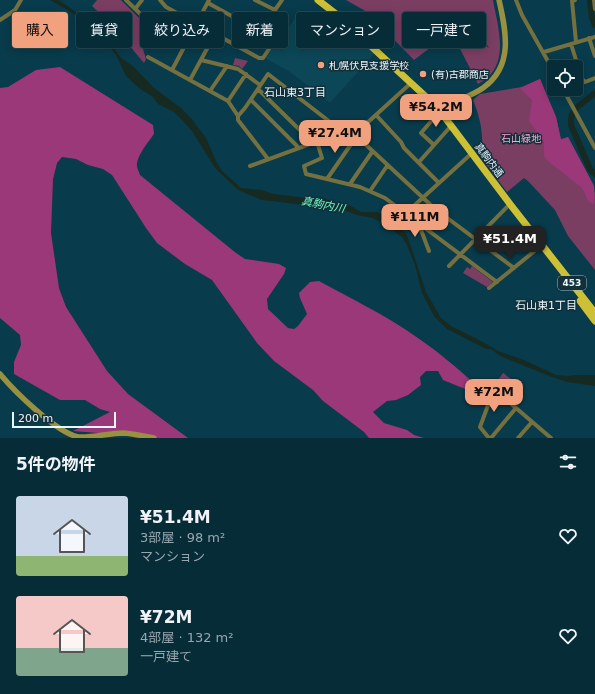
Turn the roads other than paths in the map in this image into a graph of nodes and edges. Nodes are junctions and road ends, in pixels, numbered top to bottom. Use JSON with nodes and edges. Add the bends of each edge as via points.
{"nodes":[{"id":1,"x":21,"y":0,"type":"edge"},
{"id":2,"x":126,"y":0,"type":"edge"},
{"id":3,"x":142,"y":0,"type":"edge"},
{"id":4,"x":160,"y":0,"type":"edge"},
{"id":5,"x":168,"y":0,"type":"edge"},
{"id":6,"x":255,"y":0,"type":"edge"},
{"id":7,"x":282,"y":0,"type":"edge"},
{"id":8,"x":318,"y":0,"type":"edge"},
{"id":9,"x":499,"y":0,"type":"edge"},
{"id":10,"x":516,"y":0,"type":"edge"},
{"id":11,"x":575,"y":0,"type":"edge"},
{"id":12,"x":594,"y":0,"type":"edge"},
{"id":13,"x":208,"y":1,"type":"edge"},
{"id":14,"x":165,"y":5,"type":"junction"},
{"id":15,"x":135,"y":9,"type":"junction"},
{"id":16,"x":595,"y":9,"type":"edge"},
{"id":17,"x":177,"y":12,"type":"edge"},
{"id":18,"x":202,"y":12,"type":"edge"},
{"id":19,"x":140,"y":14,"type":"edge"},
{"id":20,"x":0,"y":20,"type":"edge"},
{"id":21,"x":595,"y":37,"type":"edge"},
{"id":22,"x":589,"y":38,"type":"junction"},
{"id":23,"x":224,"y":39,"type":"edge"},
{"id":24,"x":576,"y":42,"type":"junction"},
{"id":25,"x":571,"y":44,"type":"junction"},
{"id":26,"x":183,"y":48,"type":"edge"},
{"id":27,"x":207,"y":48,"type":"edge"},
{"id":28,"x":544,"y":52,"type":"junction"},
{"id":29,"x":595,"y":56,"type":"edge"},
{"id":30,"x":148,"y":57,"type":"dead end"},
{"id":31,"x":201,"y":60,"type":"junction"},
{"id":32,"x":548,"y":60,"type":"edge"},
{"id":33,"x":227,"y":66,"type":"junction"},
{"id":34,"x":172,"y":70,"type":"junction"},
{"id":35,"x":246,"y":74,"type":"junction"},
{"id":36,"x":595,"y":78,"type":"edge"},
{"id":37,"x":190,"y":80,"type":"junction"},
{"id":38,"x":410,"y":82,"type":"junction"},
{"id":39,"x":259,"y":87,"type":"junction"},
{"id":40,"x":210,"y":92,"type":"junction"},
{"id":41,"x":567,"y":96,"type":"edge"},
{"id":42,"x":251,"y":100,"type":"junction"},
{"id":43,"x":228,"y":101,"type":"junction"},
{"id":44,"x":440,"y":111,"type":"junction"},
{"id":45,"x":376,"y":115,"type":"junction"},
{"id":46,"x":238,"y":116,"type":"junction"},
{"id":47,"x":451,"y":126,"type":"junction"},
{"id":48,"x":350,"y":130,"type":"junction"},
{"id":49,"x":343,"y":132,"type":"junction"},
{"id":50,"x":356,"y":137,"type":"junction"},
{"id":51,"x":315,"y":143,"type":"junction"},
{"id":52,"x":434,"y":145,"type":"junction"},
{"id":53,"x":300,"y":148,"type":"junction"},
{"id":54,"x":595,"y":148,"type":"edge"},
{"id":55,"x":372,"y":152,"type":"junction"},
{"id":56,"x":472,"y":153,"type":"junction"},
{"id":57,"x":268,"y":159,"type":"junction"},
{"id":58,"x":419,"y":162,"type":"junction"},
{"id":59,"x":250,"y":166,"type":"dead end"},
{"id":60,"x":387,"y":166,"type":"junction"},
{"id":61,"x":327,"y":179,"type":"junction"},
{"id":62,"x":439,"y":183,"type":"junction"},
{"id":63,"x":350,"y":184,"type":"junction"},
{"id":64,"x":370,"y":191,"type":"junction"},
{"id":65,"x":423,"y":197,"type":"junction"},
{"id":66,"x":510,"y":204,"type":"junction"},
{"id":67,"x":406,"y":213,"type":"junction"},
{"id":68,"x":423,"y":226,"type":"junction"},
{"id":69,"x":476,"y":240,"type":"junction"},
{"id":70,"x":542,"y":245,"type":"junction"},
{"id":71,"x":429,"y":251,"type":"dead end"},
{"id":72,"x":548,"y":252,"type":"junction"},
{"id":73,"x":461,"y":255,"type":"junction"},
{"id":74,"x":449,"y":266,"type":"dead end"},
{"id":75,"x":514,"y":268,"type":"junction"},
{"id":76,"x":497,"y":282,"type":"junction"},
{"id":77,"x":489,"y":288,"type":"dead end"},
{"id":78,"x":595,"y":305,"type":"edge"},
{"id":79,"x":595,"y":313,"type":"edge"},
{"id":80,"x":595,"y":322,"type":"edge"},
{"id":81,"x":0,"y":374,"type":"edge"},
{"id":82,"x":516,"y":408,"type":"junction"},
{"id":83,"x":532,"y":422,"type":"junction"},
{"id":84,"x":548,"y":437,"type":"edge"},
{"id":85,"x":154,"y":438,"type":"edge"},
{"id":86,"x":490,"y":438,"type":"edge"},
{"id":87,"x":518,"y":438,"type":"edge"}],
"edges":[{"from":1,"to":20,"type":"street","via":[[15,10]]},
{"from":2,"to":15,"type":"street"},
{"from":3,"to":15,"type":"street"},
{"from":4,"to":14,"type":"street"},
{"from":5,"to":14,"type":"street"},
{"from":6,"to":7,"type":"street","via":[[275,10]]},
{"from":8,"to":38,"type":"highway","name":"真駒内通","number":"453"},
{"from":9,"to":44,"type":"street","via":[[506,44],[501,66],[483,88]]},
{"from":10,"to":28,"type":"street"},
{"from":11,"to":24,"type":"street","via":[[572,1]]},
{"from":12,"to":16,"type":"street"},
{"from":13,"to":18,"type":"street"},
{"from":13,"to":23,"type":"street","via":[[275,40],[263,58],[259,58]]},
{"from":14,"to":17,"type":"street"},
{"from":15,"to":19,"type":"street"},
{"from":21,"to":22,"type":"street"},
{"from":22,"to":24,"type":"street"},
{"from":22,"to":29,"type":"street"},
{"from":24,"to":25,"type":"street"},
{"from":25,"to":28,"type":"street"},
{"from":25,"to":36,"type":"street","via":[[582,79],[585,82]]},
{"from":26,"to":34,"type":"street"},
{"from":27,"to":31,"type":"street"},
{"from":28,"to":32,"type":"street"},
{"from":30,"to":34,"type":"street"},
{"from":31,"to":33,"type":"street"},
{"from":31,"to":37,"type":"street"},
{"from":33,"to":35,"type":"street"},
{"from":33,"to":40,"type":"street"},
{"from":34,"to":37,"type":"street"},
{"from":35,"to":39,"type":"street"},
{"from":35,"to":43,"type":"street"},
{"from":37,"to":40,"type":"street"},
{"from":38,"to":44,"type":"highway","name":"真駒内通","number":"453"},
{"from":38,"to":45,"type":"street"},
{"from":39,"to":42,"type":"street"},
{"from":39,"to":49,"type":"street","via":[[268,74]]},
{"from":39,"to":51,"type":"street"},
{"from":40,"to":43,"type":"street"},
{"from":41,"to":54,"type":"street"},
{"from":42,"to":46,"type":"street"},
{"from":42,"to":53,"type":"street"},
{"from":43,"to":46,"type":"street"},
{"from":44,"to":47,"type":"highway","name":"真駒内通","number":"453"},
{"from":44,"to":52,"type":"street","via":[[421,133]]},
{"from":45,"to":48,"type":"street","via":[[367,123]]},
{"from":45,"to":58,"type":"street"},
{"from":46,"to":57,"type":"street","via":[[238,120]]},
{"from":47,"to":52,"type":"street"},
{"from":47,"to":56,"type":"highway","name":"真駒内通","number":"453"},
{"from":48,"to":49,"type":"street"},
{"from":48,"to":50,"type":"street"},
{"from":49,"to":51,"type":"street"},
{"from":50,"to":55,"type":"street"},
{"from":50,"to":61,"type":"street"},
{"from":51,"to":53,"type":"street"},
{"from":51,"to":61,"type":"street","via":[[322,158],[304,166],[304,170],[308,175]]},
{"from":52,"to":58,"type":"street"},
{"from":53,"to":57,"type":"street"},
{"from":55,"to":60,"type":"street"},
{"from":55,"to":63,"type":"street"},
{"from":56,"to":62,"type":"street"},
{"from":56,"to":66,"type":"highway","name":"真駒内通","number":"453"},
{"from":57,"to":59,"type":"street"},
{"from":58,"to":62,"type":"street"},
{"from":60,"to":64,"type":"street"},
{"from":60,"to":65,"type":"street"},
{"from":61,"to":63,"type":"street"},
{"from":62,"to":65,"type":"street"},
{"from":63,"to":64,"type":"street"},
{"from":64,"to":67,"type":"street"},
{"from":65,"to":67,"type":"street"},
{"from":65,"to":69,"type":"street"},
{"from":66,"to":69,"type":"street"},
{"from":66,"to":70,"type":"highway","name":"真駒内通","number":"453"},
{"from":67,"to":68,"type":"street"},
{"from":68,"to":71,"type":"street","via":[[421,230]]},
{"from":68,"to":73,"type":"street"},
{"from":69,"to":73,"type":"street"},
{"from":69,"to":75,"type":"street"},
{"from":70,"to":72,"type":"highway","name":"真駒内通","number":"453"},
{"from":70,"to":75,"type":"street"},
{"from":72,"to":78,"type":"highway","via":[[558,260]]},
{"from":72,"to":79,"type":"highway","name":"真駒内通","number":"453"},
{"from":72,"to":80,"type":"highway","via":[[552,264]]},
{"from":73,"to":74,"type":"street"},
{"from":73,"to":76,"type":"street"},
{"from":75,"to":76,"type":"street"},
{"from":76,"to":77,"type":"street"},
{"from":81,"to":85,"type":"street","via":[[19,395],[66,432],[79,437],[123,433]]},
{"from":82,"to":83,"type":"street"},
{"from":82,"to":86,"type":"street"},
{"from":82,"to":86,"type":"street","via":[[494,389],[480,427]]},
{"from":83,"to":84,"type":"street"},
{"from":83,"to":87,"type":"street"}]}
